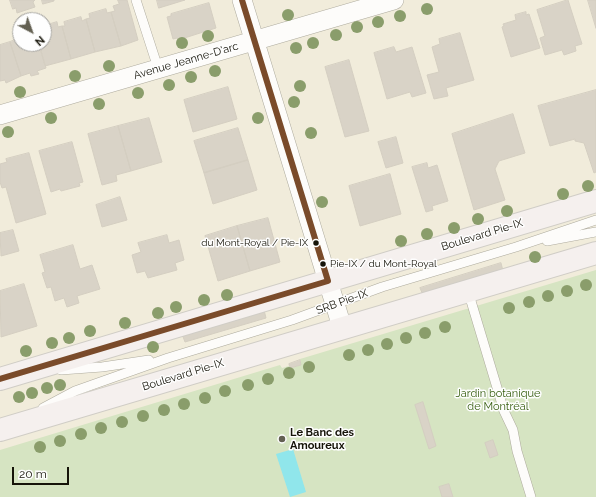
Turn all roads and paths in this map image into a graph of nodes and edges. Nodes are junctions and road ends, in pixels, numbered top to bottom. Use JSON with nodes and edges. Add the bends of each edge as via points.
{"nodes":[{"id":1,"x":136,"y":0,"type":"edge"},
{"id":2,"x":242,"y":0,"type":"edge"},
{"id":3,"x":394,"y":0,"type":"edge"},
{"id":4,"x":254,"y":41,"type":"junction"},
{"id":5,"x":158,"y":68,"type":"junction"},
{"id":6,"x":0,"y":115,"type":"edge"},
{"id":7,"x":596,"y":201,"type":"edge"},
{"id":8,"x":596,"y":220,"type":"edge"},
{"id":9,"x":596,"y":232,"type":"edge"},
{"id":10,"x":516,"y":247,"type":"junction"},
{"id":11,"x":596,"y":253,"type":"edge"},
{"id":12,"x":328,"y":281,"type":"junction"},
{"id":13,"x":468,"y":290,"type":"junction"},
{"id":14,"x":335,"y":305,"type":"junction"},
{"id":15,"x":342,"y":327,"type":"junction"},
{"id":16,"x":168,"y":358,"type":"junction"},
{"id":17,"x":9,"y":376,"type":"edge"},
{"id":18,"x":2,"y":429,"type":"edge"},
{"id":19,"x":531,"y":497,"type":"edge"}],
"edges":[{"from":1,"to":5,"type":"lane"},
{"from":2,"to":4,"type":"street"},
{"from":3,"to":4,"type":"street","name":"Avenue Jeanne-D'arc"},
{"from":4,"to":5,"type":"street","name":"Avenue Jeanne-D'arc"},
{"from":4,"to":12,"type":"street"},
{"from":5,"to":6,"type":"street","name":"Avenue Jeanne-D'arc"},
{"from":7,"to":12,"type":"main road","name":"Boulevard Pie-IX"},
{"from":8,"to":10,"type":"lane","name":"SRB Pie-IX"},
{"from":9,"to":10,"type":"lane","name":"SRB Pie-IX"},
{"from":10,"to":14,"type":"lane","name":"SRB Pie-IX","via":[[382,287]]},
{"from":11,"to":13,"type":"main road","name":"Boulevard Pie-IX"},
{"from":12,"to":14,"type":"street"},
{"from":12,"to":17,"type":"main road","name":"Boulevard Pie-IX"},
{"from":13,"to":15,"type":"main road","name":"Boulevard Pie-IX"},
{"from":13,"to":19,"type":"lane","via":[[504,410],[513,430]]},
{"from":14,"to":15,"type":"street"},
{"from":14,"to":16,"type":"lane","name":"SRB Pie-IX"},
{"from":15,"to":18,"type":"main road","name":"Boulevard Pie-IX"},
{"from":16,"to":17,"type":"lane","name":"SRB Pie-IX"},
{"from":16,"to":18,"type":"lane","name":"SRB Pie-IX","via":[[75,391]]}]}
